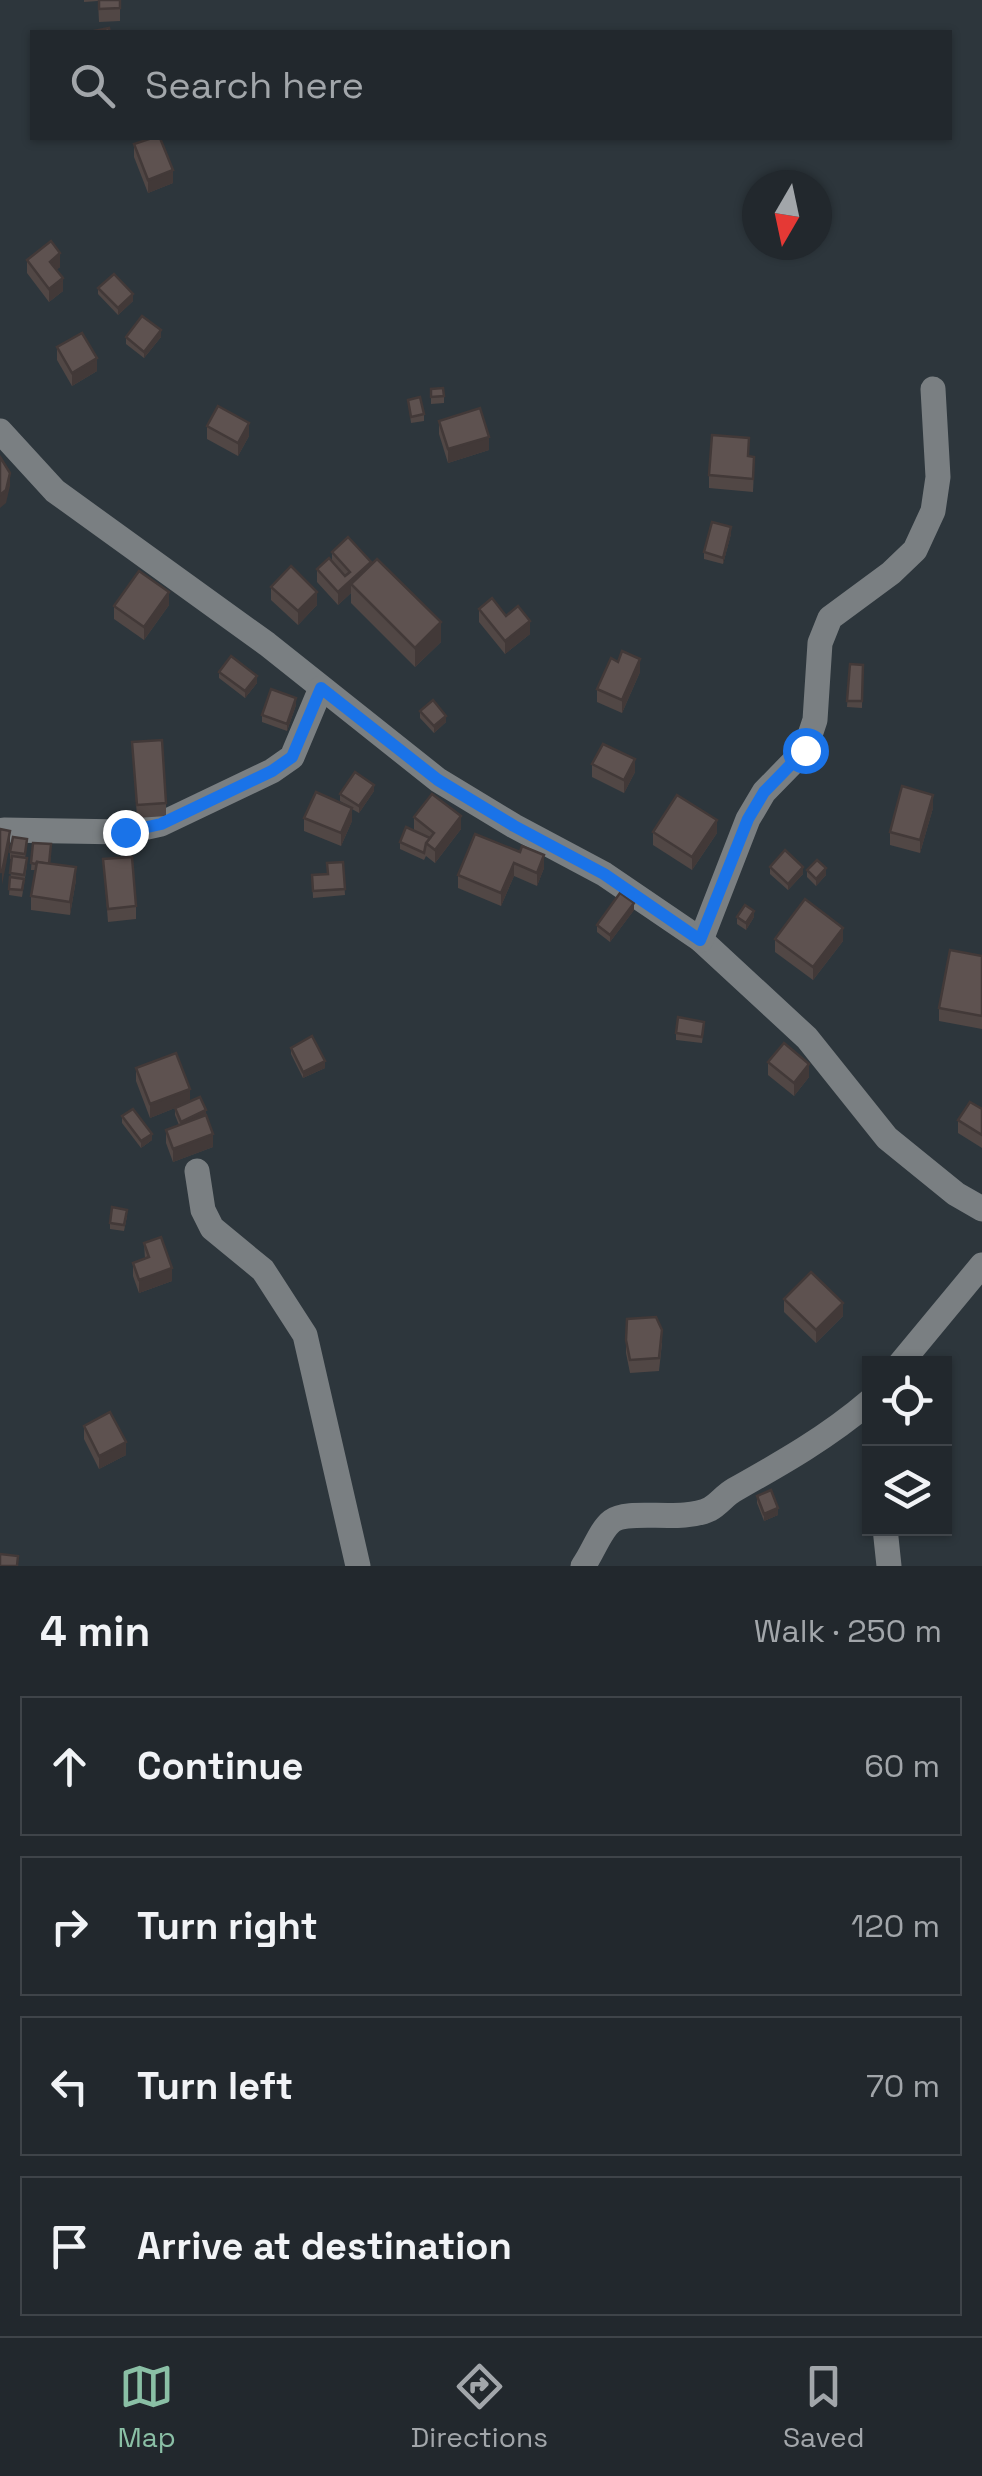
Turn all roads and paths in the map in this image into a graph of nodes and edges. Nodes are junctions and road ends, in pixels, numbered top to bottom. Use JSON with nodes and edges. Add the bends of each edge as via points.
{"nodes":[{"id":1,"x":933,"y":389,"type":"dead end"},
{"id":2,"x":0,"y":431,"type":"edge"},
{"id":3,"x":321,"y":688,"type":"junction"},
{"id":4,"x":4,"y":830,"type":"edge"},
{"id":5,"x":700,"y":940,"type":"junction"},
{"id":6,"x":197,"y":1171,"type":"dead end"},
{"id":7,"x":982,"y":1209,"type":"edge"},
{"id":8,"x":982,"y":1265,"type":"edge"},
{"id":9,"x":907,"y":1356,"type":"edge"},
{"id":10,"x":862,"y":1407,"type":"edge"},
{"id":11,"x":886,"y":1536,"type":"edge"},
{"id":12,"x":358,"y":1566,"type":"edge"},
{"id":13,"x":583,"y":1566,"type":"edge"},
{"id":14,"x":888,"y":1566,"type":"edge"}],
"edges":[{"from":1,"to":5,"type":"street","via":[[933,511],[915,550],[830,618],[820,643],[815,720],[805,750],[748,819]]},
{"from":2,"to":3,"type":"street","via":[[55,491]]},
{"from":3,"to":4,"type":"street","via":[[292,757],[161,824],[125,832]]},
{"from":3,"to":5,"type":"street","via":[[438,780],[604,874]]},
{"from":5,"to":7,"type":"street","via":[[807,1038],[887,1138]]},
{"from":6,"to":12,"type":"street","via":[[212,1228],[263,1270],[305,1335]]},
{"from":8,"to":9,"type":"street"},
{"from":10,"to":13,"type":"street","via":[[710,1508],[684,1517],[618,1517]]},
{"from":11,"to":14,"type":"street"}]}
